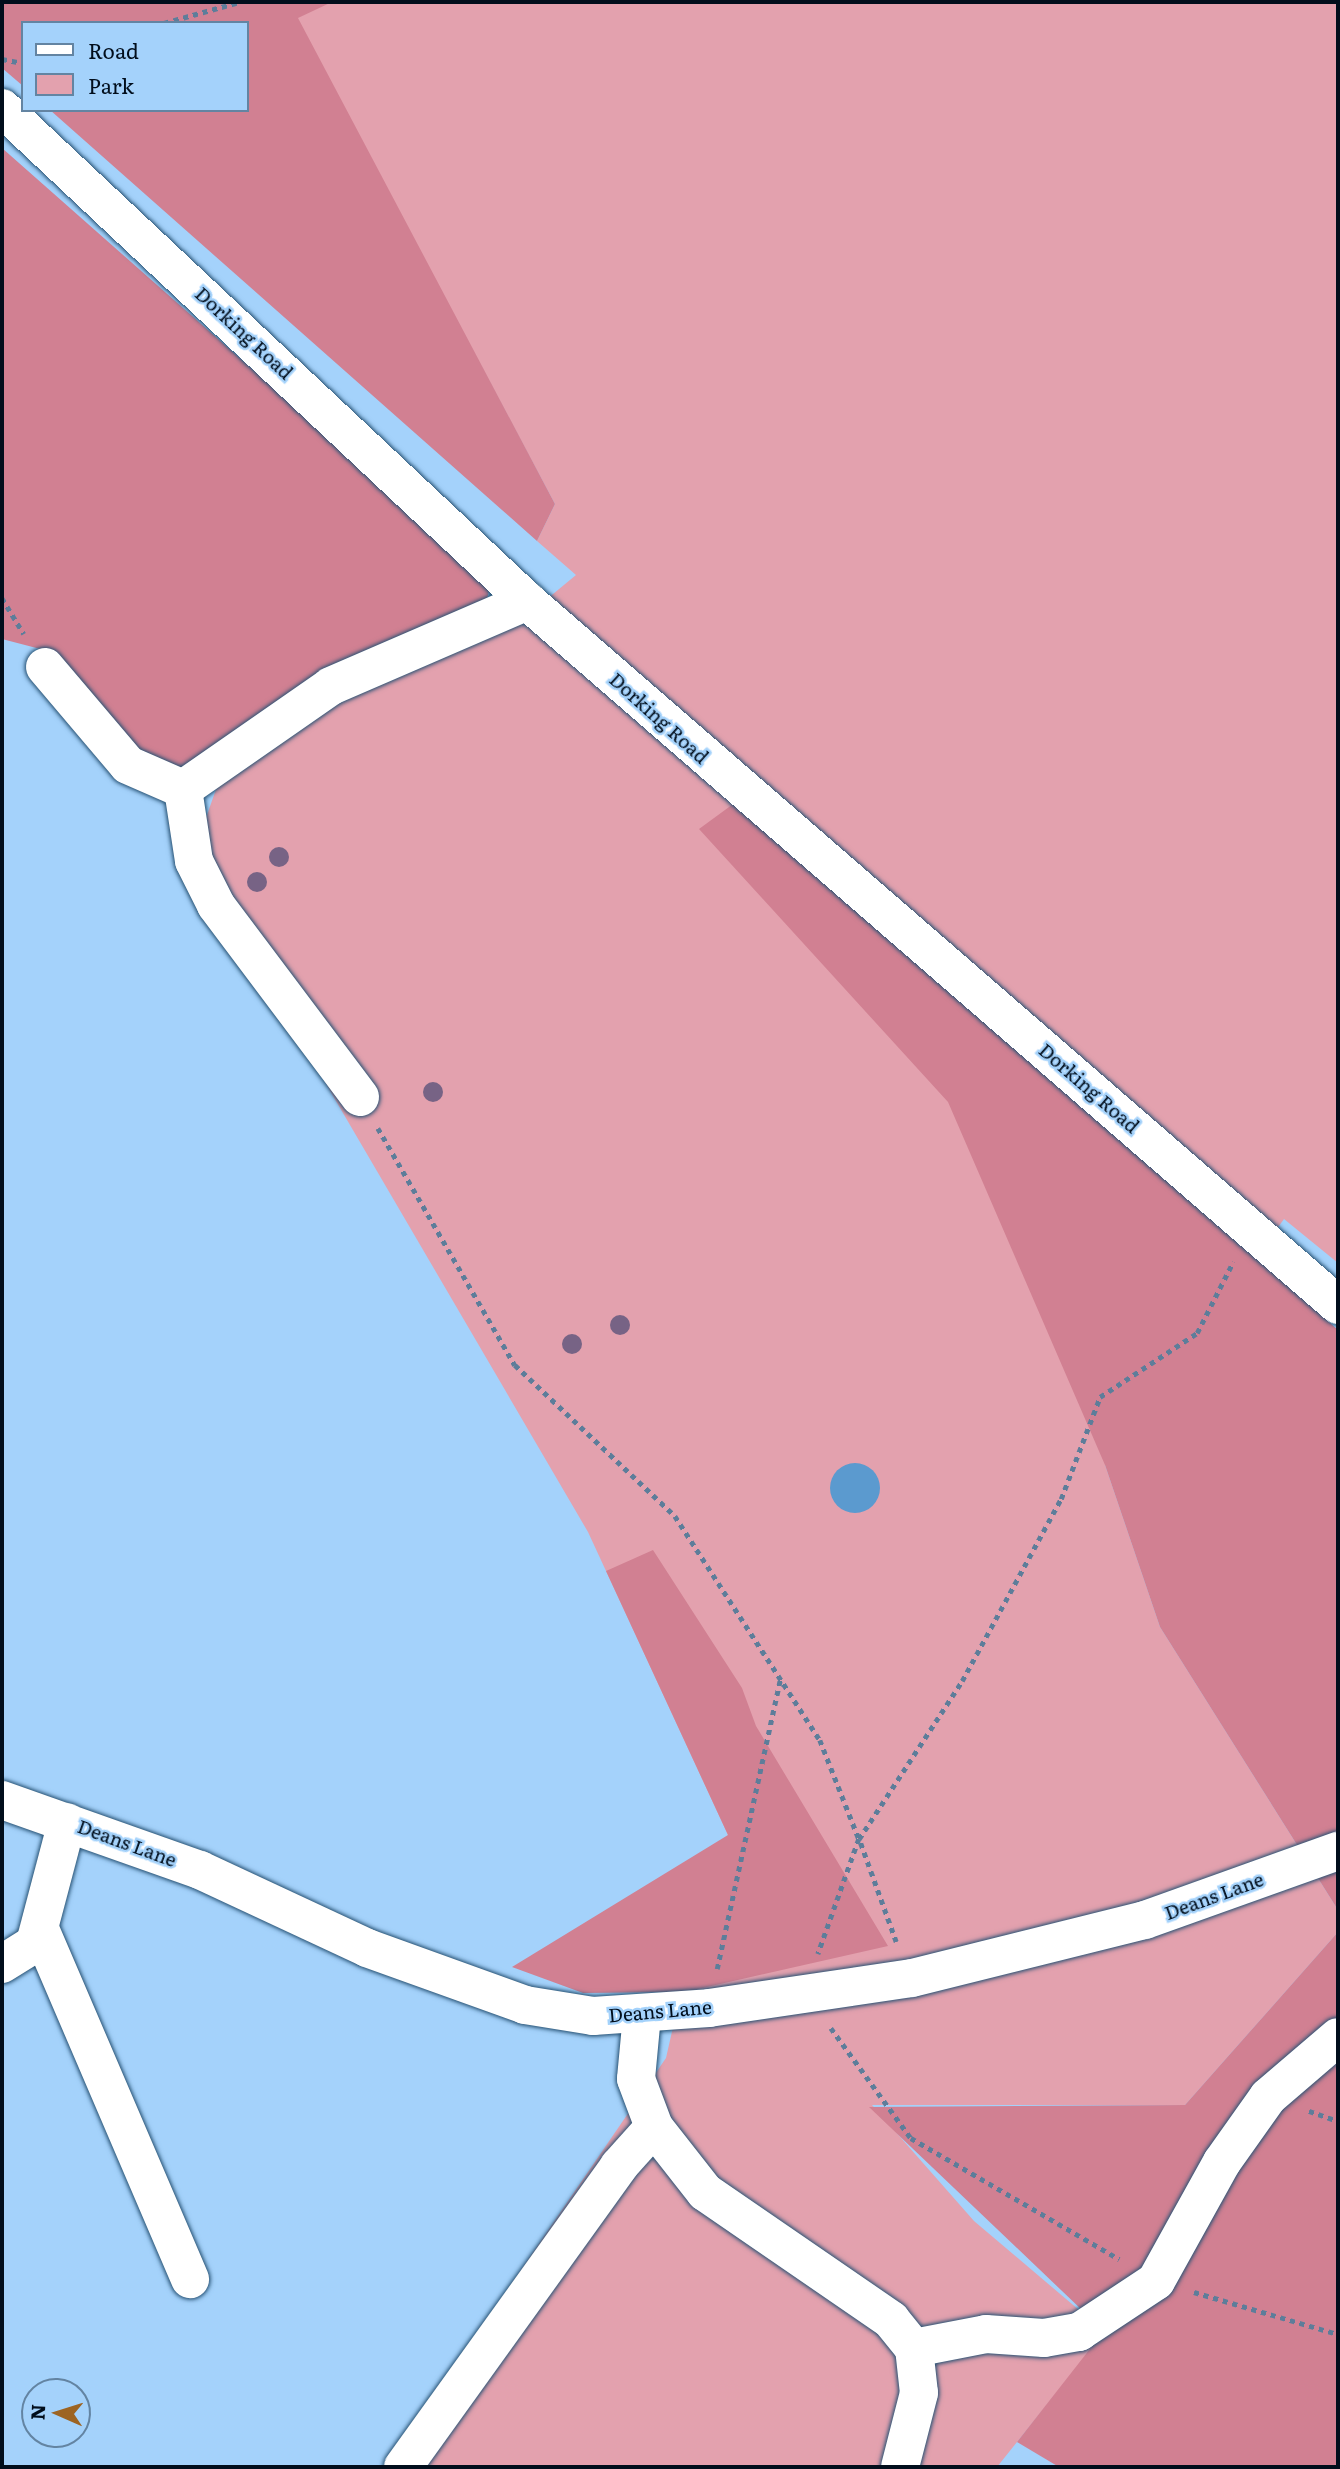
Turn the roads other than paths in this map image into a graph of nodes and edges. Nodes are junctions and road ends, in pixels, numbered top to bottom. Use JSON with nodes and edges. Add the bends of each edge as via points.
{"nodes":[{"id":1,"x":2,"y":108,"type":"edge"},
{"id":2,"x":527,"y":601,"type":"junction"},
{"id":3,"x":46,"y":667,"type":"dead end"},
{"id":4,"x":183,"y":789,"type":"junction"},
{"id":5,"x":359,"y":1097,"type":"road end"},
{"id":6,"x":1338,"y":1305,"type":"edge"},
{"id":7,"x":2,"y":1800,"type":"edge"},
{"id":8,"x":67,"y":1822,"type":"junction"},
{"id":9,"x":1338,"y":1851,"type":"edge"},
{"id":10,"x":40,"y":1929,"type":"junction"},
{"id":11,"x":2,"y":1964,"type":"edge"},
{"id":12,"x":642,"y":2015,"type":"junction"},
{"id":13,"x":1338,"y":2037,"type":"edge"},
{"id":14,"x":654,"y":2127,"type":"junction"},
{"id":15,"x":190,"y":2279,"type":"dead end"},
{"id":16,"x":914,"y":2348,"type":"junction"},
{"id":17,"x":403,"y":2467,"type":"edge"},
{"id":18,"x":900,"y":2467,"type":"edge"}],
"edges":[{"from":1,"to":2,"type":"main road","name":"Dorking Road"},
{"from":2,"to":4,"type":"main road","via":[[331,685]]},
{"from":2,"to":6,"type":"main road","name":"Dorking Road"},
{"from":3,"to":4,"type":"main road","via":[[128,765]]},
{"from":4,"to":5,"type":"main road","via":[[194,861],[216,905]]},
{"from":7,"to":8,"type":"main road","name":"Deans Lane"},
{"from":8,"to":10,"type":"main road"},
{"from":8,"to":12,"type":"main road","name":"Deans Lane","via":[[200,1870],[367,1948],[525,2005],[593,2016]]},
{"from":9,"to":12,"type":"main road","name":"Deans Lane","via":[[1145,1920],[912,1978]]},
{"from":10,"to":11,"type":"main road","via":[[27,1952]]},
{"from":10,"to":15,"type":"main road"},
{"from":12,"to":14,"type":"main road","via":[[636,2079]]},
{"from":13,"to":16,"type":"main road","via":[[1268,2097],[1222,2162],[1156,2281],[1079,2332],[1044,2338],[986,2334]]},
{"from":14,"to":16,"type":"main road","via":[[705,2192],[891,2320]]},
{"from":14,"to":17,"type":"main road","via":[[619,2166]]},
{"from":16,"to":18,"type":"main road","via":[[919,2393]]}]}
